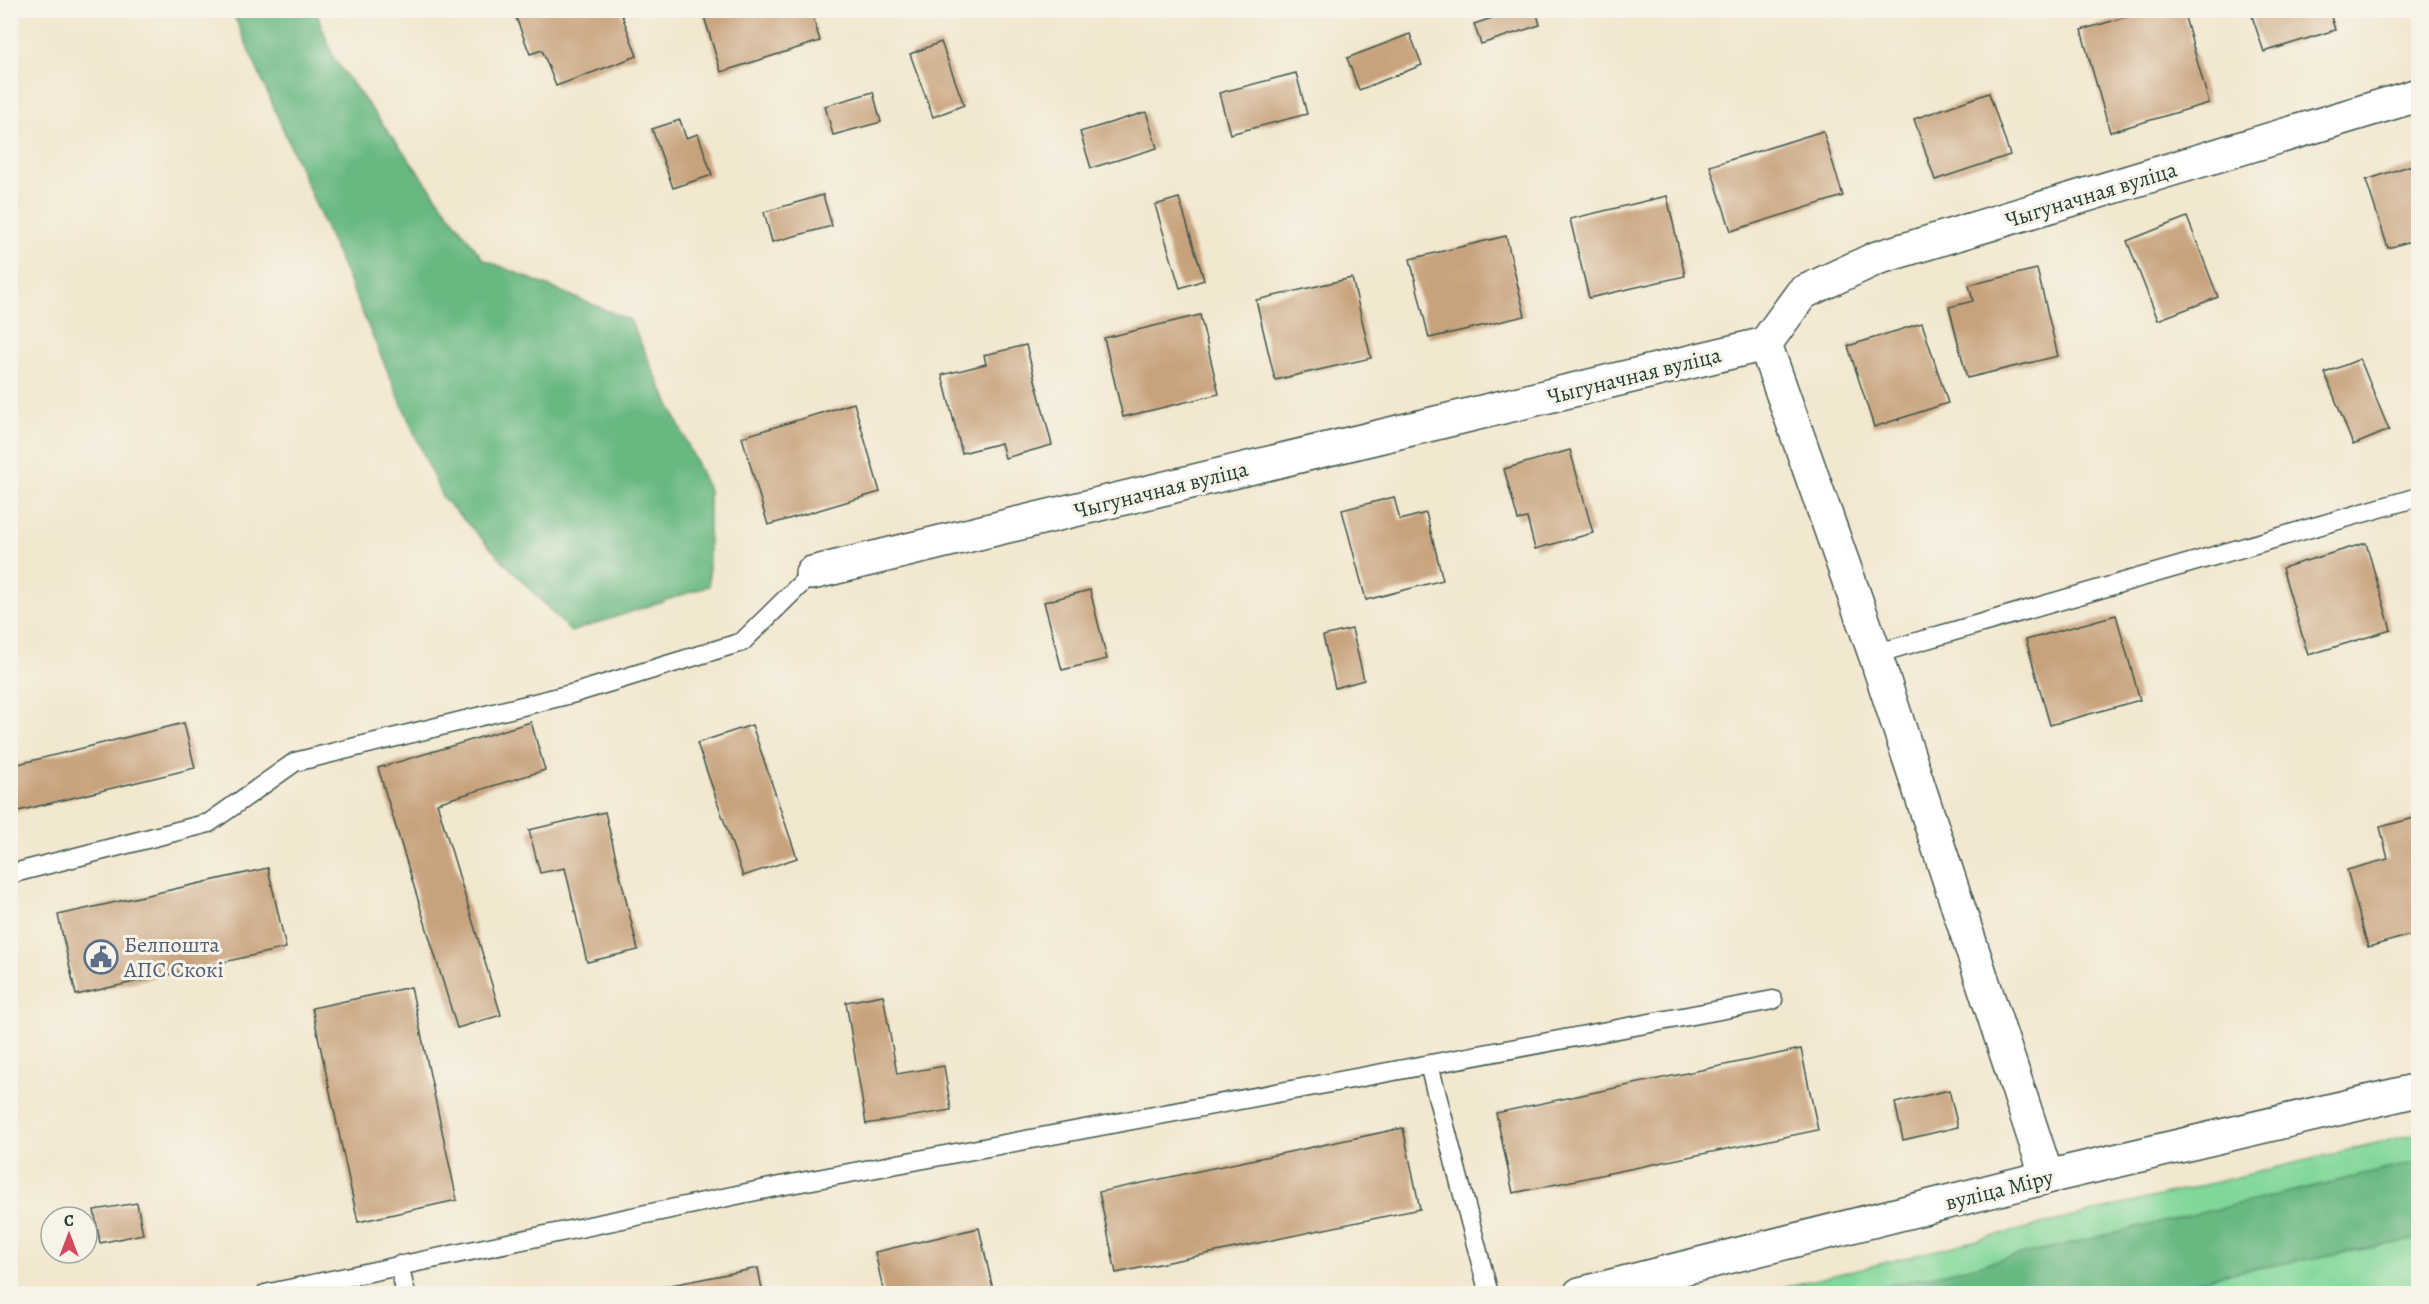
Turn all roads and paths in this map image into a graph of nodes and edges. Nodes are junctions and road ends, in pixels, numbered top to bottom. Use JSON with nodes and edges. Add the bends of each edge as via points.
{"nodes":[{"id":1,"x":2418,"y":95,"type":"edge"},
{"id":2,"x":1765,"y":344,"type":"junction"},
{"id":3,"x":2418,"y":497,"type":"edge"},
{"id":4,"x":812,"y":573,"type":"joint"},
{"id":5,"x":1875,"y":654,"type":"junction"},
{"id":6,"x":10,"y":874,"type":"edge"},
{"id":7,"x":1773,"y":1000,"type":"dead end"},
{"id":8,"x":1429,"y":1065,"type":"junction"},
{"id":9,"x":2418,"y":1090,"type":"edge"},
{"id":10,"x":2047,"y":1177,"type":"junction"},
{"id":11,"x":399,"y":1266,"type":"junction"},
{"id":12,"x":265,"y":1293,"type":"edge"},
{"id":13,"x":406,"y":1293,"type":"edge"},
{"id":14,"x":1489,"y":1293,"type":"edge"},
{"id":15,"x":1580,"y":1293,"type":"edge"}],
"edges":[{"from":1,"to":2,"type":"street","name":"Чыгуначная вуліца","via":[[1877,258],[1802,293]]},
{"from":2,"to":4,"type":"street","name":"Чыгуначная вуліца"},
{"from":2,"to":5,"type":"street"},
{"from":3,"to":5,"type":"lane"},
{"from":4,"to":6,"type":"lane","via":[[742,642],[575,693],[295,762],[209,823]]},
{"from":5,"to":10,"type":"street"},
{"from":7,"to":8,"type":"lane"},
{"from":8,"to":11,"type":"lane","via":[[780,1186]]},
{"from":8,"to":14,"type":"lane"},
{"from":9,"to":10,"type":"street","name":"вуліца Міру"},
{"from":10,"to":15,"type":"street","name":"вуліца Міру"},
{"from":11,"to":12,"type":"lane"},
{"from":11,"to":13,"type":"lane"}]}
